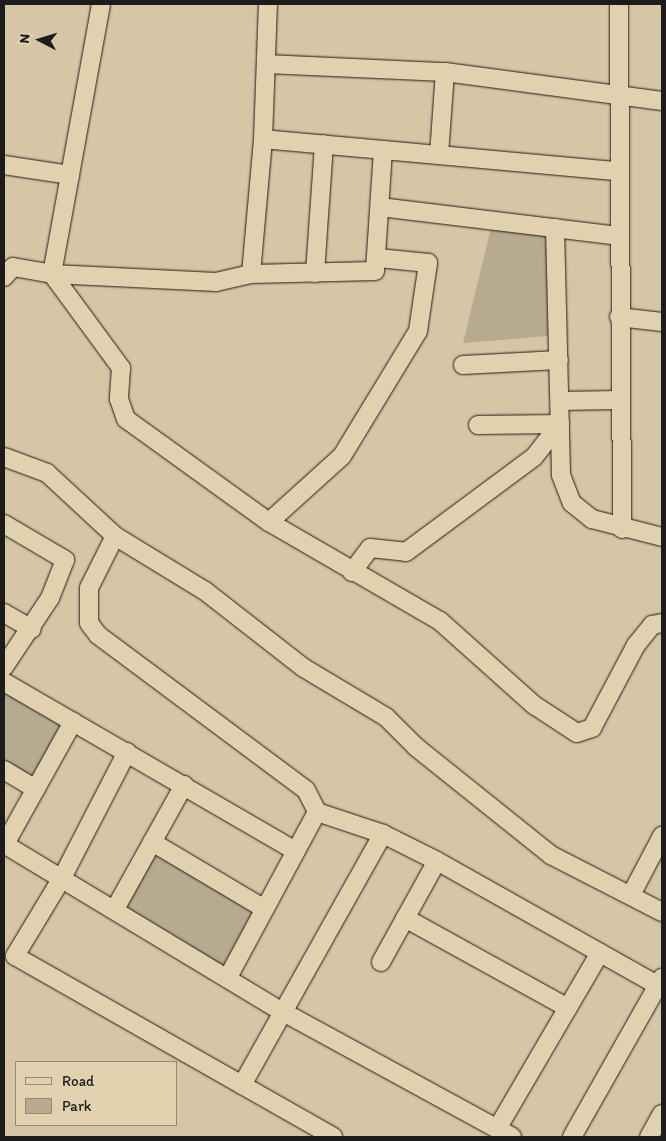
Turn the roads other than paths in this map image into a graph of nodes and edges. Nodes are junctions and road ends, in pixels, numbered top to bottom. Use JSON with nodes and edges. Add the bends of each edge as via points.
{"nodes":[{"id":1,"x":101,"y":4,"type":"edge"},
{"id":2,"x":268,"y":4,"type":"edge"},
{"id":3,"x":618,"y":4,"type":"edge"},
{"id":4,"x":266,"y":64,"type":"junction"},
{"id":5,"x":445,"y":72,"type":"junction"},
{"id":6,"x":616,"y":95,"type":"junction"},
{"id":7,"x":662,"y":102,"type":"edge"},
{"id":8,"x":263,"y":139,"type":"junction"},
{"id":9,"x":324,"y":144,"type":"junction"},
{"id":10,"x":383,"y":150,"type":"junction"},
{"id":11,"x":439,"y":155,"type":"junction"},
{"id":12,"x":4,"y":166,"type":"edge"},
{"id":13,"x":617,"y":170,"type":"junction"},
{"id":14,"x":70,"y":175,"type":"junction"},
{"id":15,"x":380,"y":207,"type":"junction"},
{"id":16,"x":555,"y":228,"type":"junction"},
{"id":17,"x":618,"y":236,"type":"junction"},
{"id":18,"x":378,"y":258,"type":"junction"},
{"id":19,"x":315,"y":273,"type":"junction"},
{"id":20,"x":52,"y":274,"type":"junction"},
{"id":21,"x":251,"y":274,"type":"junction"},
{"id":22,"x":4,"y":278,"type":"edge"},
{"id":23,"x":619,"y":317,"type":"junction"},
{"id":24,"x":662,"y":322,"type":"edge"},
{"id":25,"x":559,"y":360,"type":"junction"},
{"id":26,"x":463,"y":365,"type":"dead end"},
{"id":27,"x":618,"y":400,"type":"junction"},
{"id":28,"x":560,"y":401,"type":"junction"},
{"id":29,"x":560,"y":424,"type":"junction"},
{"id":30,"x":478,"y":425,"type":"dead end"},
{"id":31,"x":4,"y":457,"type":"edge"},
{"id":32,"x":269,"y":522,"type":"junction"},
{"id":33,"x":4,"y":524,"type":"edge"},
{"id":34,"x":622,"y":529,"type":"junction"},
{"id":35,"x":115,"y":536,"type":"junction"},
{"id":36,"x":662,"y":537,"type":"edge"},
{"id":37,"x":352,"y":572,"type":"junction"},
{"id":38,"x":4,"y":613,"type":"edge"},
{"id":39,"x":662,"y":623,"type":"edge"},
{"id":40,"x":32,"y":629,"type":"junction"},
{"id":41,"x":4,"y":667,"type":"edge"},
{"id":42,"x":4,"y":682,"type":"edge"},
{"id":43,"x":73,"y":722,"type":"junction"},
{"id":44,"x":127,"y":752,"type":"junction"},
{"id":45,"x":4,"y":770,"type":"edge"},
{"id":46,"x":184,"y":785,"type":"junction"},
{"id":47,"x":36,"y":789,"type":"junction"},
{"id":48,"x":317,"y":812,"type":"junction"},
{"id":49,"x":383,"y":834,"type":"junction"},
{"id":50,"x":662,"y":836,"type":"edge"},
{"id":51,"x":152,"y":842,"type":"junction"},
{"id":52,"x":4,"y":844,"type":"edge"},
{"id":53,"x":295,"y":851,"type":"junction"},
{"id":54,"x":437,"y":861,"type":"junction"},
{"id":55,"x":62,"y":878,"type":"junction"},
{"id":56,"x":631,"y":895,"type":"junction"},
{"id":57,"x":115,"y":909,"type":"junction"},
{"id":58,"x":265,"y":909,"type":"junction"},
{"id":59,"x":662,"y":912,"type":"edge"},
{"id":60,"x":405,"y":918,"type":"junction"},
{"id":61,"x":600,"y":953,"type":"junction"},
{"id":62,"x":380,"y":962,"type":"dead end"},
{"id":63,"x":228,"y":977,"type":"junction"},
{"id":64,"x":661,"y":984,"type":"edge"},
{"id":65,"x":568,"y":1008,"type":"junction"},
{"id":66,"x":283,"y":1012,"type":"junction"},
{"id":67,"x":242,"y":1085,"type":"junction"},
{"id":68,"x":662,"y":1114,"type":"edge"},
{"id":69,"x":504,"y":1133,"type":"edge"},
{"id":70,"x":333,"y":1137,"type":"edge"},
{"id":71,"x":572,"y":1137,"type":"edge"},
{"id":72,"x":649,"y":1137,"type":"edge"}],
"edges":[{"from":1,"to":14,"type":"street"},
{"from":2,"to":4,"type":"street"},
{"from":3,"to":6,"type":"street"},
{"from":4,"to":5,"type":"street"},
{"from":4,"to":8,"type":"street"},
{"from":5,"to":6,"type":"street"},
{"from":5,"to":11,"type":"street"},
{"from":6,"to":7,"type":"street"},
{"from":6,"to":13,"type":"street"},
{"from":8,"to":9,"type":"street"},
{"from":8,"to":21,"type":"street"},
{"from":9,"to":10,"type":"street"},
{"from":9,"to":19,"type":"street"},
{"from":10,"to":11,"type":"street"},
{"from":10,"to":15,"type":"street"},
{"from":11,"to":13,"type":"street"},
{"from":12,"to":14,"type":"street"},
{"from":13,"to":17,"type":"street"},
{"from":14,"to":20,"type":"street"},
{"from":15,"to":16,"type":"street"},
{"from":15,"to":18,"type":"street"},
{"from":16,"to":17,"type":"street"},
{"from":16,"to":25,"type":"street"},
{"from":17,"to":23,"type":"street"},
{"from":18,"to":19,"type":"street","via":[[375,271]]},
{"from":18,"to":32,"type":"street","via":[[428,263],[418,331],[342,456]]},
{"from":19,"to":21,"type":"street"},
{"from":20,"to":21,"type":"street","via":[[216,282]]},
{"from":20,"to":22,"type":"street","via":[[13,267]]},
{"from":20,"to":32,"type":"street","via":[[120,368],[119,400],[126,419]]},
{"from":23,"to":24,"type":"street"},
{"from":23,"to":27,"type":"street"},
{"from":25,"to":26,"type":"street"},
{"from":25,"to":28,"type":"street"},
{"from":27,"to":28,"type":"street"},
{"from":27,"to":34,"type":"street"},
{"from":28,"to":29,"type":"street"},
{"from":29,"to":30,"type":"street"},
{"from":29,"to":34,"type":"street","via":[[561,475],[572,503],[592,519]]},
{"from":29,"to":37,"type":"street","via":[[534,457],[406,552],[370,548]]},
{"from":31,"to":35,"type":"street","via":[[47,473]]},
{"from":32,"to":37,"type":"street"},
{"from":33,"to":40,"type":"street","via":[[65,560]]},
{"from":34,"to":36,"type":"street"},
{"from":35,"to":48,"type":"street","via":[[90,588],[89,623],[98,634],[306,790]]},
{"from":35,"to":56,"type":"street","via":[[205,591],[304,668],[386,717],[416,747],[551,855]]},
{"from":37,"to":39,"type":"street","via":[[440,621],[534,705],[577,733],[592,728],[636,645],[652,625]]},
{"from":38,"to":40,"type":"street"},
{"from":40,"to":41,"type":"street"},
{"from":42,"to":43,"type":"street"},
{"from":43,"to":44,"type":"street"},
{"from":43,"to":47,"type":"street"},
{"from":44,"to":46,"type":"street"},
{"from":44,"to":55,"type":"street"},
{"from":45,"to":47,"type":"street"},
{"from":46,"to":51,"type":"street"},
{"from":46,"to":53,"type":"street"},
{"from":47,"to":52,"type":"street"},
{"from":48,"to":49,"type":"street"},
{"from":48,"to":53,"type":"street"},
{"from":49,"to":54,"type":"street"},
{"from":49,"to":66,"type":"street"},
{"from":50,"to":56,"type":"street"},
{"from":51,"to":57,"type":"street"},
{"from":51,"to":58,"type":"street"},
{"from":52,"to":55,"type":"street"},
{"from":53,"to":58,"type":"street"},
{"from":54,"to":60,"type":"street"},
{"from":54,"to":61,"type":"street"},
{"from":55,"to":57,"type":"street"},
{"from":55,"to":67,"type":"street","via":[[15,956]]},
{"from":56,"to":59,"type":"street"},
{"from":57,"to":63,"type":"street"},
{"from":58,"to":63,"type":"street"},
{"from":60,"to":62,"type":"street"},
{"from":60,"to":65,"type":"street"},
{"from":61,"to":64,"type":"street"},
{"from":61,"to":65,"type":"street"},
{"from":63,"to":66,"type":"street"},
{"from":64,"to":71,"type":"street"},
{"from":65,"to":69,"type":"street"},
{"from":66,"to":67,"type":"street"},
{"from":66,"to":69,"type":"street"},
{"from":67,"to":70,"type":"street"},
{"from":68,"to":72,"type":"street"}]}
